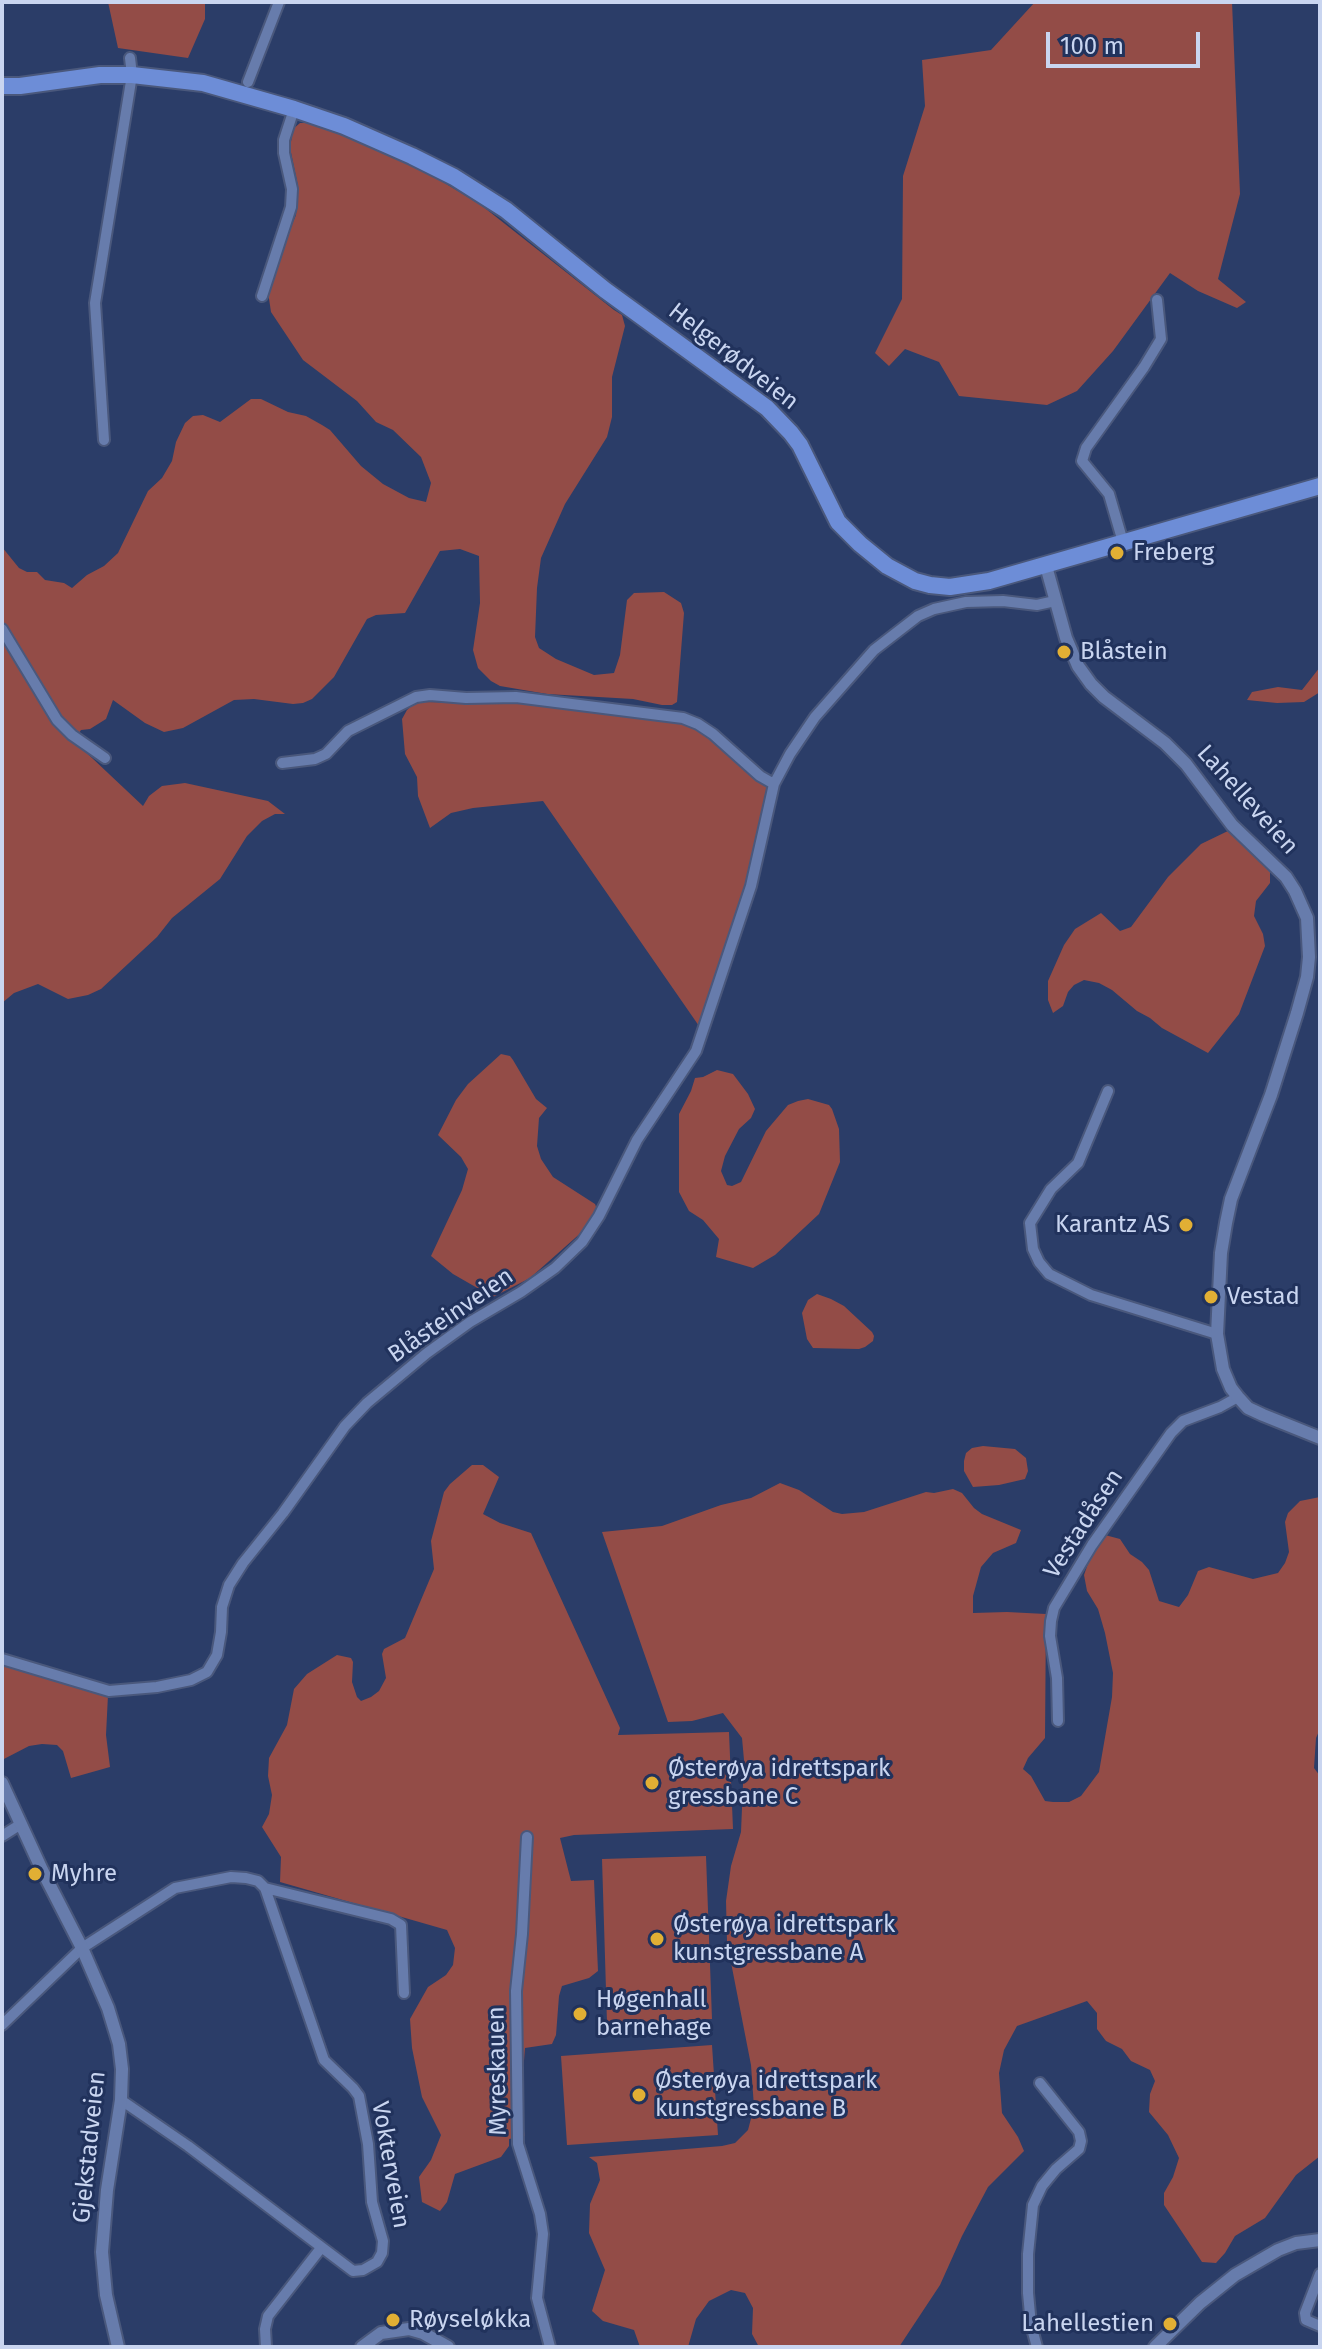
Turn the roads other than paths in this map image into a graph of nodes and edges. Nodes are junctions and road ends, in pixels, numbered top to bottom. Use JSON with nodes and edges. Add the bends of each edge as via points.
{"nodes":[{"id":1,"x":279,"y":2,"type":"edge"},
{"id":2,"x":131,"y":66,"type":"junction"},
{"id":3,"x":248,"y":82,"type":"dead end"},
{"id":4,"x":2,"y":86,"type":"edge"},
{"id":5,"x":294,"y":109,"type":"junction"},
{"id":6,"x":262,"y":296,"type":"dead end"},
{"id":7,"x":1157,"y":300,"type":"dead end"},
{"id":8,"x":104,"y":440,"type":"dead end"},
{"id":9,"x":1320,"y":486,"type":"edge"},
{"id":10,"x":1123,"y":542,"type":"junction"},
{"id":11,"x":1046,"y":566,"type":"junction"},
{"id":12,"x":1055,"y":601,"type":"junction"},
{"id":13,"x":2,"y":629,"type":"edge"},
{"id":14,"x":105,"y":758,"type":"dead end"},
{"id":15,"x":282,"y":763,"type":"dead end"},
{"id":16,"x":774,"y":784,"type":"junction"},
{"id":17,"x":1314,"y":938,"type":"edge"},
{"id":18,"x":1108,"y":1091,"type":"dead end"},
{"id":19,"x":1217,"y":1334,"type":"junction"},
{"id":20,"x":1238,"y":1397,"type":"junction"},
{"id":21,"x":1320,"y":1438,"type":"edge"},
{"id":22,"x":2,"y":1659,"type":"edge"},
{"id":23,"x":1058,"y":1721,"type":"dead end"},
{"id":24,"x":2,"y":1783,"type":"edge"},
{"id":25,"x":21,"y":1824,"type":"junction"},
{"id":26,"x":2,"y":1836,"type":"edge"},
{"id":27,"x":527,"y":1837,"type":"dead end"},
{"id":28,"x":265,"y":1888,"type":"junction"},
{"id":29,"x":82,"y":1948,"type":"junction"},
{"id":30,"x":404,"y":1993,"type":"dead end"},
{"id":31,"x":2,"y":2025,"type":"edge"},
{"id":32,"x":1040,"y":2083,"type":"dead end"},
{"id":33,"x":121,"y":2100,"type":"junction"},
{"id":34,"x":1320,"y":2240,"type":"edge"},
{"id":35,"x":321,"y":2248,"type":"junction"},
{"id":36,"x":1320,"y":2274,"type":"edge"},
{"id":37,"x":1320,"y":2326,"type":"edge"},
{"id":38,"x":118,"y":2347,"type":"edge"},
{"id":39,"x":269,"y":2347,"type":"edge"},
{"id":40,"x":362,"y":2347,"type":"edge"},
{"id":41,"x":448,"y":2347,"type":"edge"},
{"id":42,"x":550,"y":2347,"type":"edge"},
{"id":43,"x":1037,"y":2347,"type":"edge"},
{"id":44,"x":1155,"y":2347,"type":"edge"}],
"edges":[{"from":1,"to":3,"type":"street"},
{"from":2,"to":4,"type":"main road","name":"Helgerødveien","via":[[100,75]]},
{"from":2,"to":5,"type":"main road","name":"Helgerødveien"},
{"from":2,"to":8,"type":"street","via":[[95,303]]},
{"from":5,"to":6,"type":"street","via":[[284,140],[291,207]]},
{"from":5,"to":11,"type":"main road","name":"Helgerødveien","via":[[388,144],[489,198],[767,408],[800,445],[838,522],[898,574],[950,587]]},
{"from":7,"to":10,"type":"street","via":[[1161,339],[1082,461],[1109,494]]},
{"from":9,"to":10,"type":"main road","name":"Helgerødveien"},
{"from":10,"to":11,"type":"main road","name":"Helgerødveien"},
{"from":11,"to":12,"type":"street","name":"Lahelleveien"},
{"from":12,"to":16,"type":"street","name":"Blåsteinveien","via":[[966,602],[918,616],[874,650],[835,693]]},
{"from":12,"to":17,"type":"street","name":"Lahelleveien","via":[[1078,666],[1091,684],[1165,743],[1232,825],[1286,877]]},
{"from":13,"to":14,"type":"street","via":[[57,720]]},
{"from":15,"to":16,"type":"street","via":[[326,754],[348,731],[416,697],[516,697],[683,718],[713,734]]},
{"from":16,"to":22,"type":"street","name":"Blåsteinveien","via":[[751,886],[696,1051],[637,1140],[599,1216],[555,1268],[427,1353],[345,1426],[229,1585],[217,1655],[207,1672],[157,1687],[109,1691]]},
{"from":17,"to":19,"type":"street","name":"Lahelleveien","via":[[1271,1095],[1231,1199],[1221,1253]]},
{"from":18,"to":19,"type":"street","via":[[1078,1163],[1051,1189],[1030,1223],[1033,1249],[1049,1274],[1091,1295]]},
{"from":19,"to":20,"type":"street","name":"Lahelleveien","via":[[1223,1369]]},
{"from":20,"to":21,"type":"street","via":[[1248,1408]]},
{"from":20,"to":23,"type":"street","name":"Vestadåsen","via":[[1183,1421],[1171,1433],[1054,1608],[1050,1636]]},
{"from":24,"to":25,"type":"street","name":"Gjekstadveien"},
{"from":25,"to":26,"type":"street"},
{"from":25,"to":29,"type":"street","name":"Gjekstadveien"},
{"from":27,"to":42,"type":"street","name":"Myreskauen","via":[[516,1991],[518,2144],[540,2214],[537,2298]]},
{"from":28,"to":29,"type":"street","via":[[258,1881],[231,1877],[175,1888]]},
{"from":28,"to":30,"type":"street","via":[[401,1925]]},
{"from":28,"to":35,"type":"street","name":"Vokterveien","via":[[324,2060],[359,2096],[368,2144],[382,2253],[377,2262],[353,2271]]},
{"from":29,"to":31,"type":"street"},
{"from":29,"to":33,"type":"street","name":"Gjekstadveien","via":[[114,2024]]},
{"from":32,"to":43,"type":"street","via":[[1081,2141],[1042,2186],[1033,2205],[1028,2293]]},
{"from":33,"to":35,"type":"street","name":"Vokterveien"},
{"from":33,"to":38,"type":"street","name":"Gjekstadveien","via":[[102,2252]]},
{"from":34,"to":44,"type":"street","via":[[1287,2246],[1235,2275]]},
{"from":35,"to":39,"type":"street","via":[[268,2316]]},
{"from":36,"to":37,"type":"street","via":[[1305,2313],[1306,2320]]},
{"from":40,"to":41,"type":"street","via":[[381,2333],[409,2329]]}]}
